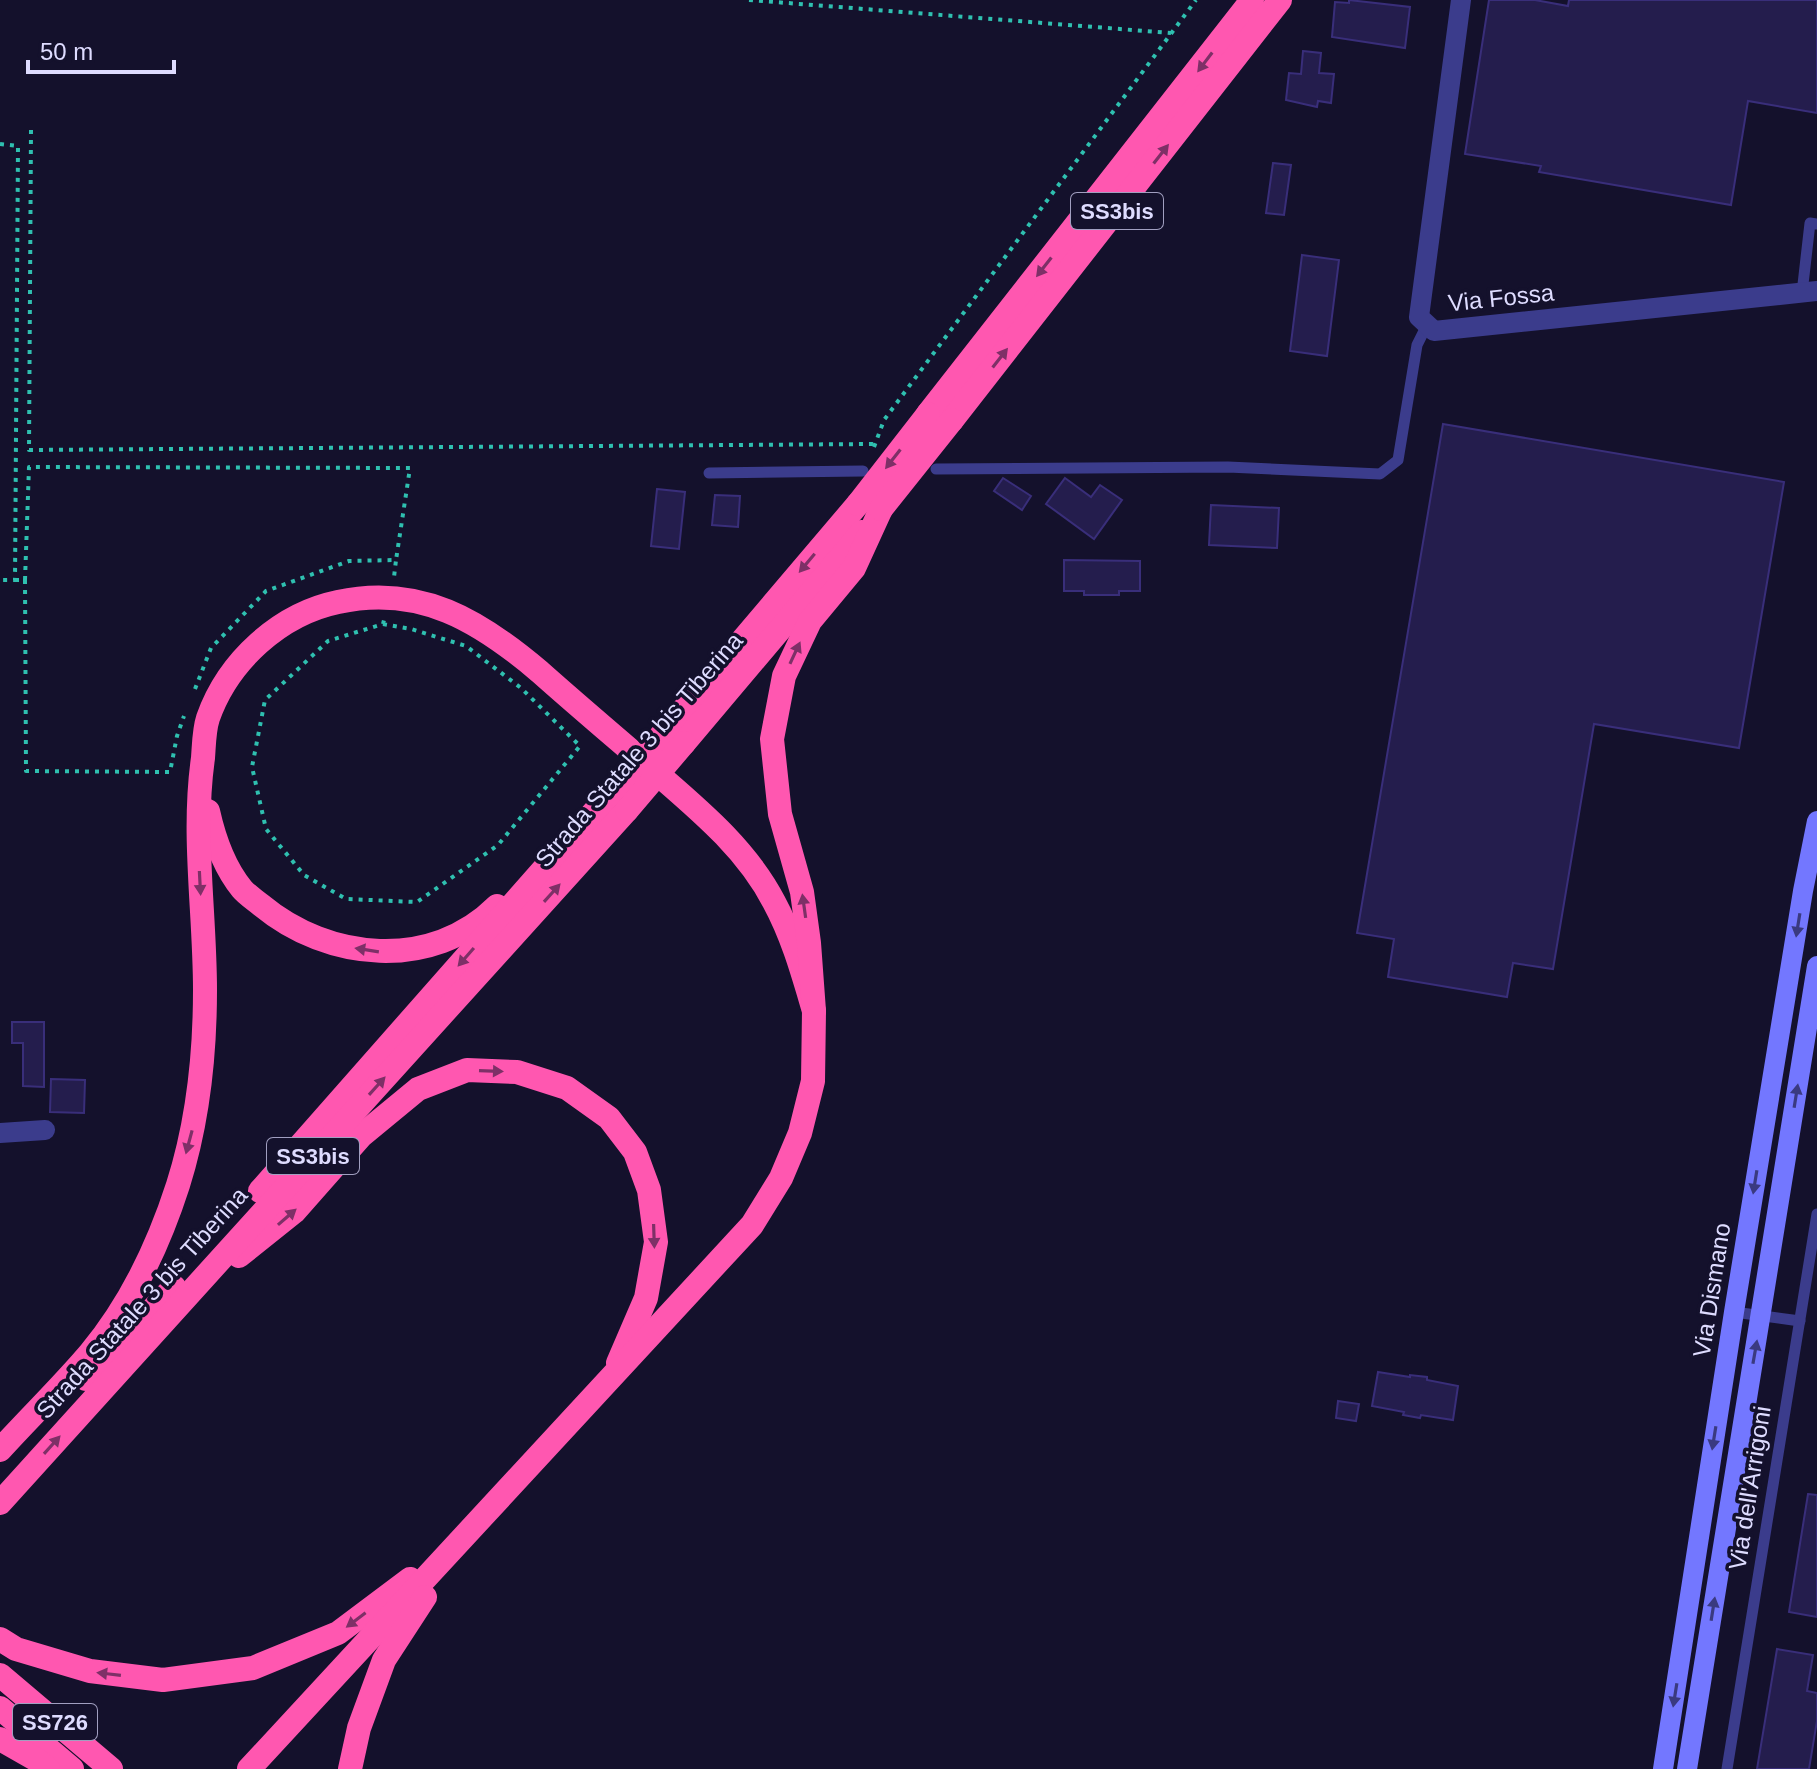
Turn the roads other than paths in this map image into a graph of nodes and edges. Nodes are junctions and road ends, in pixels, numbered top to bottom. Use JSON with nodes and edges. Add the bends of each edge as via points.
{"nodes":[{"id":1,"x":1252,"y":0,"type":"edge"},
{"id":2,"x":1280,"y":0,"type":"edge"},
{"id":3,"x":1461,"y":0,"type":"edge"},
{"id":4,"x":1817,"y":224,"type":"edge"},
{"id":5,"x":1810,"y":292,"type":"edge"},
{"id":6,"x":1427,"y":325,"type":"junction"},
{"id":7,"x":940,"y":417,"type":"junction"},
{"id":8,"x":936,"y":469,"type":"dead end"},
{"id":9,"x":863,"y":471,"type":"road end"},
{"id":10,"x":709,"y":473,"type":"dead end"},
{"id":11,"x":870,"y":506,"type":"junction"},
{"id":12,"x":200,"y":777,"type":"junction"},
{"id":13,"x":618,"y":802,"type":"junction"},
{"id":14,"x":1817,"y":821,"type":"edge"},
{"id":15,"x":1817,"y":966,"type":"edge"},
{"id":16,"x":814,"y":1011,"type":"junction"},
{"id":17,"x":45,"y":1130,"type":"dead end"},
{"id":18,"x":0,"y":1133,"type":"edge"},
{"id":19,"x":1817,"y":1214,"type":"edge"},
{"id":20,"x":182,"y":1301,"type":"junction"},
{"id":21,"x":1734,"y":1312,"type":"junction"},
{"id":22,"x":1761,"y":1315,"type":"junction"},
{"id":23,"x":1800,"y":1321,"type":"junction"},
{"id":24,"x":611,"y":1380,"type":"junction"},
{"id":25,"x":0,"y":1450,"type":"edge"},
{"id":26,"x":0,"y":1471,"type":"edge"},
{"id":27,"x":0,"y":1503,"type":"edge"},
{"id":28,"x":463,"y":1540,"type":"junction"},
{"id":29,"x":0,"y":1639,"type":"edge"},
{"id":30,"x":0,"y":1675,"type":"edge"},
{"id":31,"x":0,"y":1708,"type":"edge"},
{"id":32,"x":0,"y":1739,"type":"edge"},
{"id":33,"x":255,"y":1763,"type":"edge"},
{"id":34,"x":48,"y":1769,"type":"edge"},
{"id":35,"x":72,"y":1769,"type":"edge"},
{"id":36,"x":111,"y":1769,"type":"edge"},
{"id":37,"x":350,"y":1769,"type":"edge"},
{"id":38,"x":1663,"y":1769,"type":"edge"},
{"id":39,"x":1687,"y":1769,"type":"edge"},
{"id":40,"x":1727,"y":1769,"type":"edge"}],
"edges":[{"from":1,"to":7,"type":"highway","name":"Strada Statale 3 bis Tiberina","number":"SS3bis","one_way":true},
{"from":7,"to":2,"type":"highway","name":"Strada Statale 3 bis Tiberina","number":"SS3bis","one_way":true},
{"from":3,"to":6,"type":"street","name":"Via Fossa","via":[[1419,317]]},
{"from":4,"to":5,"type":"lane","via":[[1810,223]]},
{"from":5,"to":6,"type":"street","name":"Via Fossa","via":[[1434,331]]},
{"from":6,"to":8,"type":"lane","via":[[1417,345],[1398,460],[1380,474],[1228,467]]},
{"from":7,"to":11,"type":"highway","name":"Strada Statale 3 bis Tiberina","number":"SS3bis","bridge":true},
{"from":9,"to":10,"type":"lane"},
{"from":11,"to":13,"type":"highway","name":"Strada Statale 3 bis Tiberina","number":"SS3bis","bridge":true},
{"from":16,"to":11,"type":"highway","one_way":true,"via":[[802,892],[780,814],[772,739],[784,676],[810,621],[854,568]]},
{"from":13,"to":12,"type":"highway","one_way":true,"via":[[483,920],[430,946],[381,952],[330,944],[283,923],[242,889],[216,844]]},
{"from":12,"to":16,"type":"highway","via":[[208,719],[235,668],[272,631],[317,606],[365,596],[413,600],[458,614],[505,643],[712,821],[749,862],[795,947]]},
{"from":12,"to":25,"type":"highway","one_way":true,"via":[[203,1068],[178,1185],[155,1246],[125,1303],[91,1351]]},
{"from":20,"to":13,"type":"highway","name":"Strada Statale 3 bis Tiberina","number":"SS3bis","one_way":true},
{"from":13,"to":26,"type":"highway","name":"Strada Statale 3 bis Tiberina","number":"SS3bis","one_way":true},
{"from":14,"to":21,"type":"main road","name":"Via Dismano","one_way":true},
{"from":22,"to":15,"type":"main road","one_way":true},
{"from":16,"to":24,"type":"highway","via":[[813,1081],[781,1178],[752,1225]]},
{"from":17,"to":18,"type":"street"},
{"from":19,"to":23,"type":"lane","name":"Via dell'Arrigoni"},
{"from":20,"to":24,"type":"highway","one_way":true,"via":[[294,1212],[361,1136],[418,1089],[467,1070],[517,1072],[567,1088],[609,1118],[635,1152],[649,1190],[656,1242],[646,1298]]},
{"from":27,"to":20,"type":"highway","name":"Strada Statale 3 bis Tiberina","number":"SS3bis","one_way":true},
{"from":21,"to":22,"type":"lane"},
{"from":21,"to":38,"type":"main road","name":"Via Dismano","one_way":true},
{"from":22,"to":23,"type":"lane"},
{"from":39,"to":22,"type":"main road","one_way":true},
{"from":23,"to":40,"type":"lane","name":"Via dell'Arrigoni"},
{"from":24,"to":28,"type":"highway"},
{"from":28,"to":29,"type":"highway","one_way":true,"via":[[338,1633],[253,1668],[163,1680],[90,1671],[16,1649]]},
{"from":28,"to":33,"type":"highway"},
{"from":28,"to":37,"type":"highway","via":[[384,1660]]},
{"from":30,"to":36,"type":"highway","number":"SS726"},
{"from":31,"to":35,"type":"highway","number":"SS726"},
{"from":32,"to":34,"type":"highway"}]}
